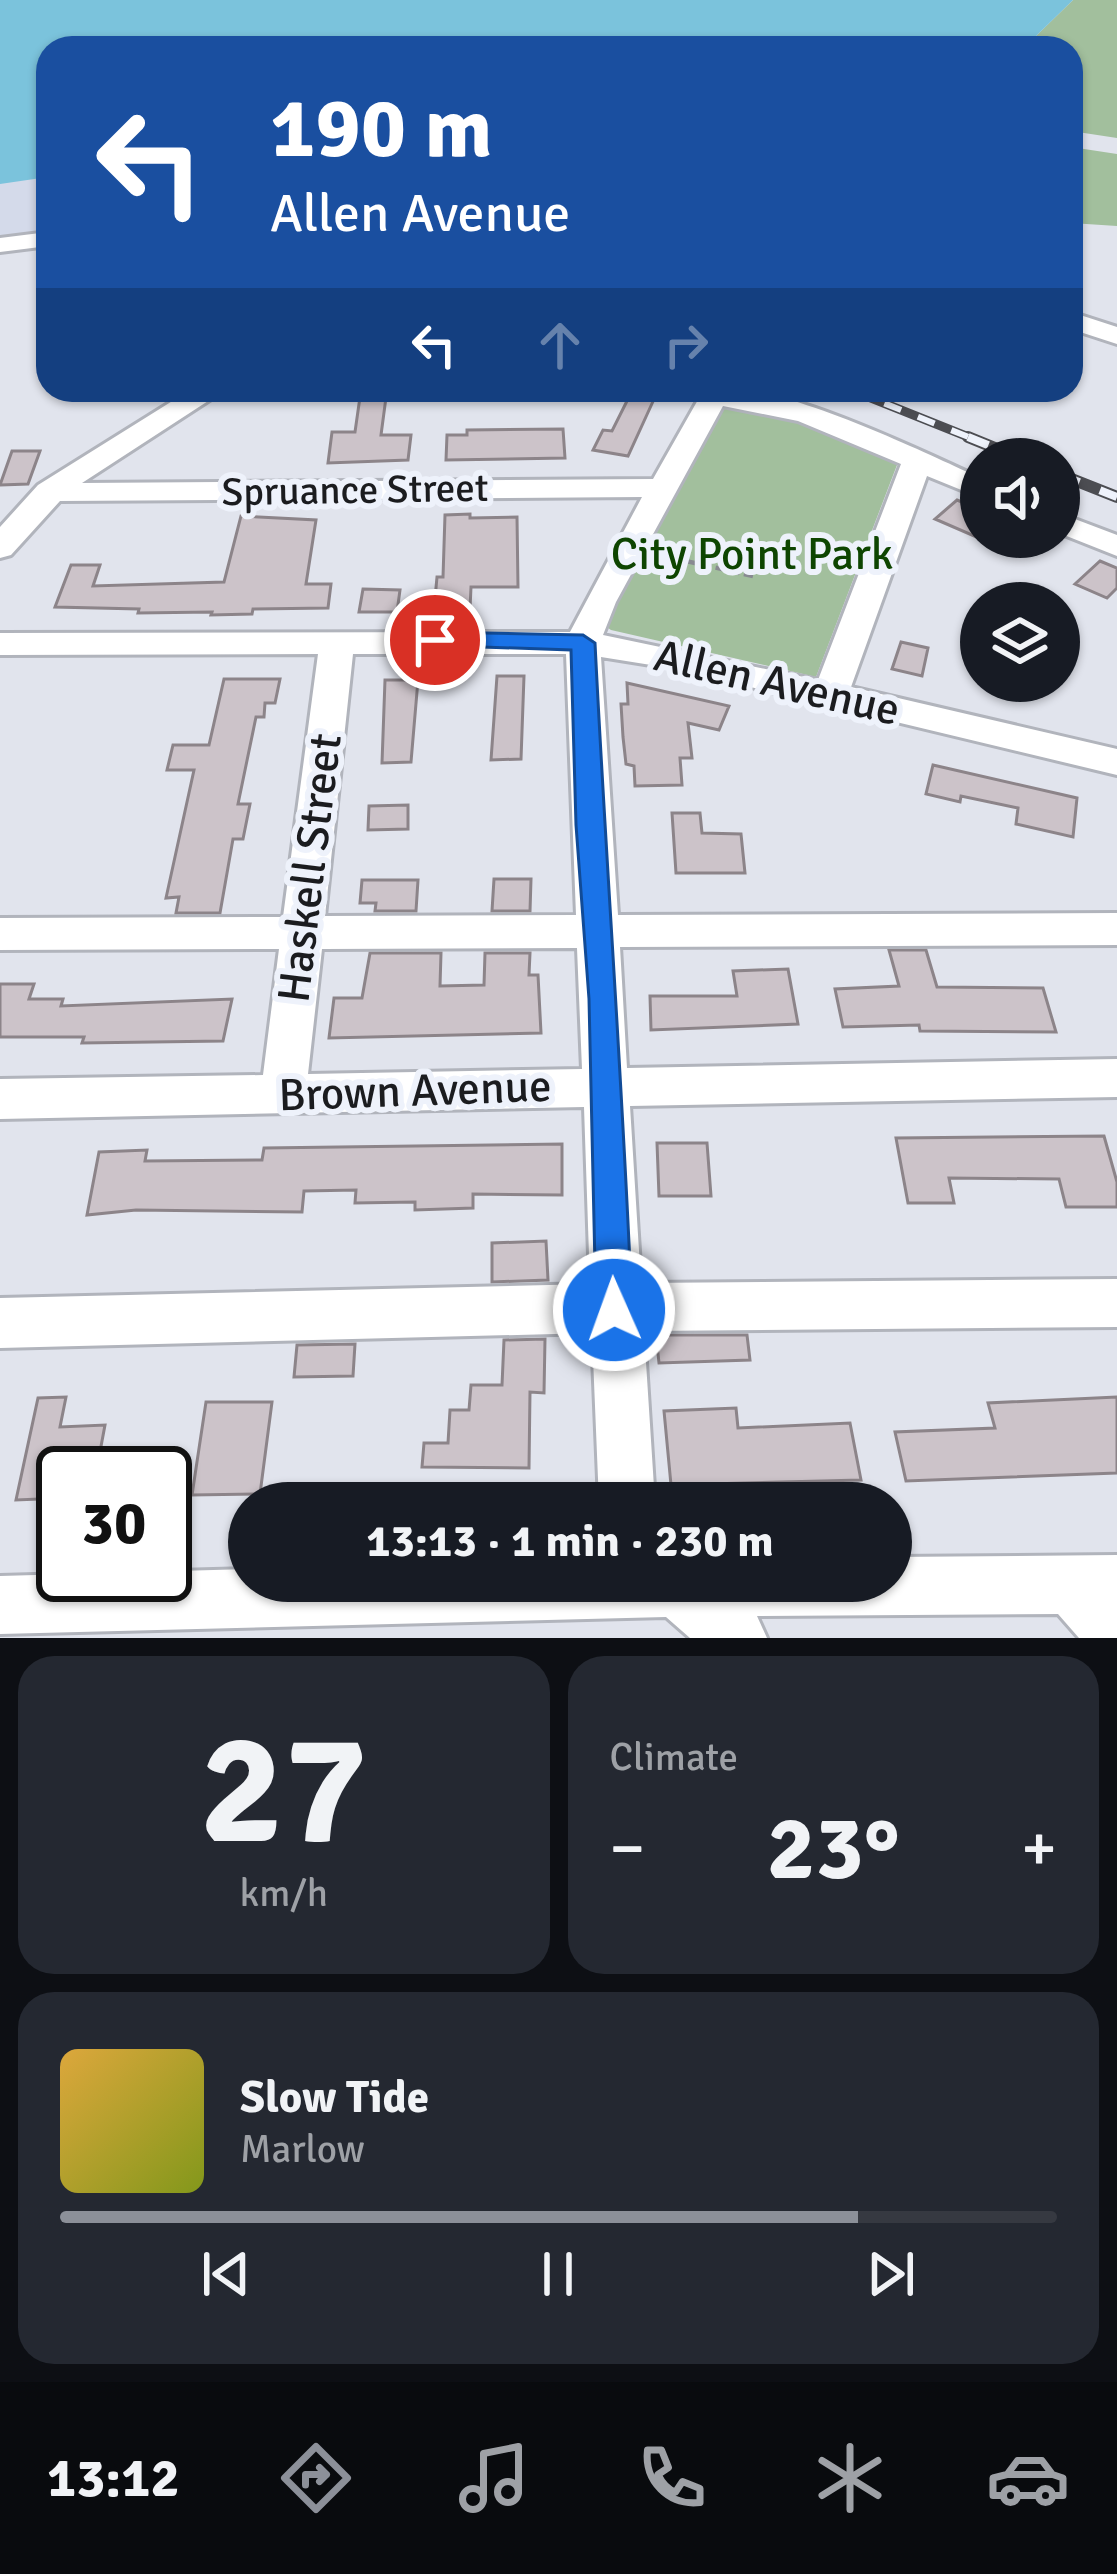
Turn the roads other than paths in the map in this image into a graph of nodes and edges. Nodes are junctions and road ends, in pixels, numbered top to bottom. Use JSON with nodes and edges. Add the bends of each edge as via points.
{"nodes":[{"id":1,"x":36,"y":240,"type":"edge"},
{"id":2,"x":0,"y":245,"type":"edge"},
{"id":3,"x":1083,"y":325,"type":"edge"},
{"id":4,"x":1117,"y":336,"type":"edge"},
{"id":5,"x":192,"y":402,"type":"edge"},
{"id":6,"x":711,"y":402,"type":"edge"},
{"id":7,"x":752,"y":402,"type":"edge"},
{"id":8,"x":917,"y":462,"type":"junction"},
{"id":9,"x":960,"y":480,"type":"edge"},
{"id":10,"x":662,"y":488,"type":"junction"},
{"id":11,"x":49,"y":492,"type":"junction"},
{"id":12,"x":1080,"y":531,"type":"edge"},
{"id":13,"x":1117,"y":546,"type":"edge"},
{"id":14,"x":0,"y":548,"type":"edge"},
{"id":15,"x":337,"y":640,"type":"junction"},
{"id":16,"x":583,"y":643,"type":"junction"},
{"id":17,"x":0,"y":644,"type":"edge"},
{"id":18,"x":830,"y":696,"type":"junction"},
{"id":19,"x":1117,"y":762,"type":"edge"},
{"id":20,"x":1117,"y":928,"type":"edge"},
{"id":21,"x":598,"y":930,"type":"junction"},
{"id":22,"x":301,"y":933,"type":"junction"},
{"id":23,"x":0,"y":934,"type":"edge"},
{"id":24,"x":1117,"y":1078,"type":"edge"},
{"id":25,"x":606,"y":1085,"type":"junction"},
{"id":26,"x":283,"y":1094,"type":"junction"},
{"id":27,"x":0,"y":1099,"type":"edge"},
{"id":28,"x":1117,"y":1303,"type":"edge"},
{"id":29,"x":614,"y":1310,"type":"junction"},
{"id":30,"x":0,"y":1323,"type":"edge"},
{"id":31,"x":625,"y":1482,"type":"edge"},
{"id":32,"x":912,"y":1584,"type":"edge"},
{"id":33,"x":1095,"y":1584,"type":"edge"},
{"id":34,"x":228,"y":1598,"type":"edge"},
{"id":35,"x":694,"y":1602,"type":"edge"},
{"id":36,"x":0,"y":1605,"type":"edge"},
{"id":37,"x":1117,"y":1637,"type":"edge"},
{"id":38,"x":737,"y":1638,"type":"edge"}],
"edges":[{"from":1,"to":2,"type":"street"},
{"from":3,"to":4,"type":"street"},
{"from":5,"to":11,"type":"street","via":[[114,444]]},
{"from":6,"to":10,"type":"street"},
{"from":7,"to":8,"type":"street"},
{"from":8,"to":9,"type":"street"},
{"from":8,"to":18,"type":"street"},
{"from":10,"to":11,"type":"street","name":"Spruance Street"},
{"from":10,"to":16,"type":"street"},
{"from":11,"to":14,"type":"street"},
{"from":12,"to":13,"type":"street"},
{"from":15,"to":16,"type":"street","name":"Allen Avenue"},
{"from":15,"to":17,"type":"street","name":"Allen Avenue"},
{"from":15,"to":22,"type":"street","name":"Haskell Street"},
{"from":16,"to":18,"type":"street","name":"Allen Avenue"},
{"from":16,"to":21,"type":"street"},
{"from":18,"to":19,"type":"street","name":"Allen Avenue"},
{"from":20,"to":21,"type":"street"},
{"from":21,"to":22,"type":"street"},
{"from":21,"to":25,"type":"street"},
{"from":22,"to":23,"type":"street"},
{"from":22,"to":26,"type":"street","name":"Haskell Street"},
{"from":24,"to":25,"type":"street","name":"Brown Avenue"},
{"from":25,"to":26,"type":"street","name":"Brown Avenue"},
{"from":25,"to":29,"type":"street"},
{"from":26,"to":27,"type":"street","name":"Brown Avenue"},
{"from":28,"to":29,"type":"street"},
{"from":29,"to":30,"type":"street"},
{"from":29,"to":31,"type":"street"},
{"from":32,"to":33,"type":"street"},
{"from":33,"to":37,"type":"street"},
{"from":34,"to":36,"type":"street"},
{"from":35,"to":38,"type":"street"}]}
